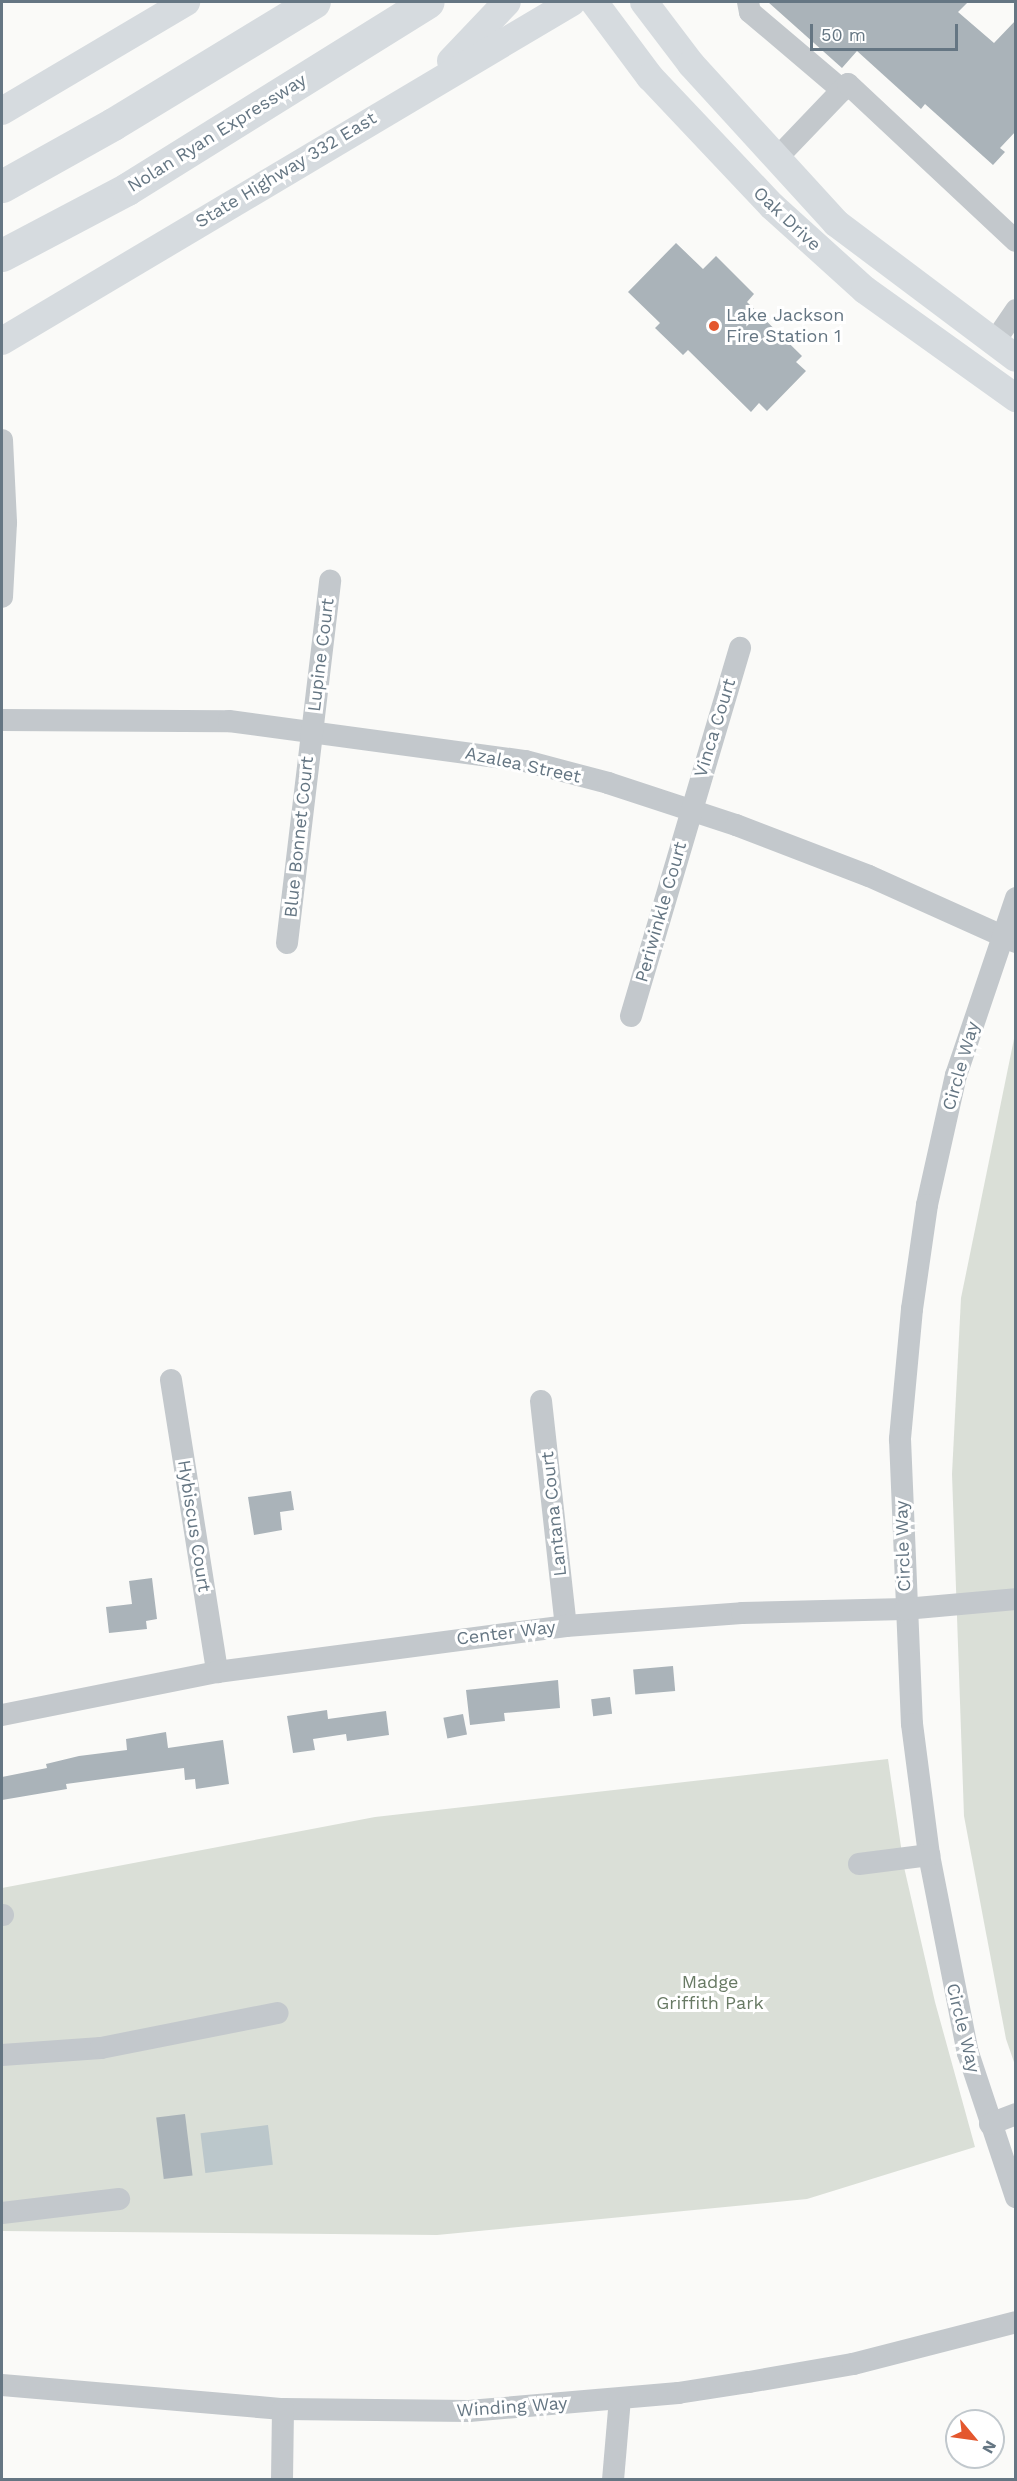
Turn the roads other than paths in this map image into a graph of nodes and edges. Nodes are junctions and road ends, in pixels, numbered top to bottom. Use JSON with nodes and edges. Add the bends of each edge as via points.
{"nodes":[{"id":1,"x":186,"y":2,"type":"edge"},
{"id":2,"x":314,"y":2,"type":"edge"},
{"id":3,"x":428,"y":2,"type":"edge"},
{"id":4,"x":507,"y":2,"type":"edge"},
{"id":5,"x":572,"y":2,"type":"edge"},
{"id":6,"x":594,"y":2,"type":"edge"},
{"id":7,"x":644,"y":2,"type":"edge"},
{"id":8,"x":747,"y":2,"type":"edge"},
{"id":9,"x":432,"y":83,"type":"junction"},
{"id":10,"x":842,"y":90,"type":"junction"},
{"id":11,"x":727,"y":105,"type":"junction"},
{"id":12,"x":2,"y":111,"type":"edge"},
{"id":13,"x":699,"y":131,"type":"junction"},
{"id":14,"x":776,"y":159,"type":"junction"},
{"id":15,"x":749,"y":184,"type":"junction"},
{"id":16,"x":2,"y":186,"type":"edge"},
{"id":17,"x":1016,"y":241,"type":"edge"},
{"id":18,"x":862,"y":244,"type":"junction"},
{"id":19,"x":2,"y":255,"type":"edge"},
{"id":20,"x":838,"y":266,"type":"junction"},
{"id":21,"x":1016,"y":310,"type":"edge"},
{"id":22,"x":2,"y":341,"type":"edge"},
{"id":23,"x":1004,"y":351,"type":"edge"},
{"id":24,"x":973,"y":371,"type":"junction"},
{"id":25,"x":1016,"y":398,"type":"edge"},
{"id":26,"x":2,"y":440,"type":"edge"},
{"id":27,"x":330,"y":581,"type":"dead end"},
{"id":28,"x":2,"y":597,"type":"edge"},
{"id":29,"x":740,"y":648,"type":"dead end"},
{"id":30,"x":2,"y":720,"type":"edge"},
{"id":31,"x":311,"y":730,"type":"junction"},
{"id":32,"x":690,"y":808,"type":"junction"},
{"id":33,"x":1016,"y":898,"type":"edge"},
{"id":34,"x":1009,"y":939,"type":"edge"},
{"id":35,"x":287,"y":944,"type":"dead end"},
{"id":36,"x":631,"y":1016,"type":"dead end"},
{"id":37,"x":171,"y":1380,"type":"dead end"},
{"id":38,"x":541,"y":1401,"type":"dead end"},
{"id":39,"x":1016,"y":1599,"type":"edge"},
{"id":40,"x":905,"y":1610,"type":"junction"},
{"id":41,"x":566,"y":1626,"type":"junction"},
{"id":42,"x":217,"y":1672,"type":"junction"},
{"id":43,"x":2,"y":1715,"type":"edge"},
{"id":44,"x":929,"y":1855,"type":"junction"},
{"id":45,"x":859,"y":1864,"type":"dead end"},
{"id":46,"x":278,"y":2013,"type":"dead end"},
{"id":47,"x":2,"y":2055,"type":"edge"},
{"id":48,"x":1016,"y":2114,"type":"edge"},
{"id":49,"x":990,"y":2124,"type":"junction"},
{"id":50,"x":1016,"y":2197,"type":"edge"},
{"id":51,"x":119,"y":2199,"type":"dead end"},
{"id":52,"x":2,"y":2213,"type":"edge"},
{"id":53,"x":1016,"y":2322,"type":"edge"},
{"id":54,"x":2,"y":2385,"type":"edge"},
{"id":55,"x":620,"y":2398,"type":"junction"},
{"id":56,"x":283,"y":2409,"type":"junction"},
{"id":57,"x":282,"y":2480,"type":"edge"},
{"id":58,"x":614,"y":2480,"type":"edge"}],
"edges":[{"from":1,"to":12,"type":"main road"},
{"from":2,"to":16,"type":"highway"},
{"from":3,"to":19,"type":"highway","name":"Nolan Ryan Expressway","via":[[127,189]]},
{"from":4,"to":9,"type":"main road"},
{"from":5,"to":9,"type":"main road","name":"State Highway 332 East"},
{"from":6,"to":13,"type":"main road","name":"Oak Drive","via":[[650,77]]},
{"from":7,"to":11,"type":"main road","name":"Oak Drive"},
{"from":8,"to":10,"type":"street","via":[[750,12]]},
{"from":9,"to":22,"type":"main road","name":"State Highway 332 East"},
{"from":10,"to":14,"type":"street"},
{"from":10,"to":17,"type":"street","via":[[848,84]]},
{"from":11,"to":13,"type":"main road"},
{"from":11,"to":14,"type":"main road","name":"Oak Drive"},
{"from":13,"to":15,"type":"main road","name":"Oak Drive"},
{"from":14,"to":15,"type":"main road"},
{"from":14,"to":18,"type":"main road","name":"Oak Drive","via":[[836,223]]},
{"from":15,"to":20,"type":"main road","name":"Oak Drive"},
{"from":18,"to":20,"type":"main road"},
{"from":18,"to":23,"type":"main road","name":"Oak Drive"},
{"from":20,"to":24,"type":"main road","name":"Oak Drive"},
{"from":21,"to":23,"type":"street"},
{"from":23,"to":24,"type":"main road"},
{"from":24,"to":25,"type":"main road","name":"Oak Drive"},
{"from":26,"to":28,"type":"street","via":[[6,523]]},
{"from":27,"to":31,"type":"street","name":"Lupine Court"},
{"from":29,"to":32,"type":"street","name":"Vinca Court"},
{"from":30,"to":31,"type":"street","name":"Azalea Street","via":[[207,721]]},
{"from":31,"to":32,"type":"street","name":"Azalea Street","via":[[525,761]]},
{"from":31,"to":35,"type":"street","name":"Blue Bonnet Court"},
{"from":32,"to":34,"type":"street","name":"Azalea Street","via":[[869,876]]},
{"from":32,"to":36,"type":"street","name":"Periwinkle Court"},
{"from":33,"to":34,"type":"street","name":"Circle Way"},
{"from":34,"to":40,"type":"street","name":"Circle Way","via":[[956,1075],[927,1205],[900,1439]]},
{"from":37,"to":42,"type":"street","name":"Hybiscus Court"},
{"from":38,"to":41,"type":"street","name":"Lantana Court"},
{"from":39,"to":40,"type":"street","name":"Center Way"},
{"from":40,"to":41,"type":"street","name":"Center Way","via":[[742,1613]]},
{"from":40,"to":44,"type":"street","name":"Circle Way","via":[[912,1724]]},
{"from":41,"to":42,"type":"street","name":"Center Way"},
{"from":42,"to":43,"type":"street","name":"Center Way"},
{"from":44,"to":45,"type":"street"},
{"from":44,"to":49,"type":"street","name":"Circle Way","via":[[952,1984]]},
{"from":46,"to":47,"type":"street","via":[[101,2048]]},
{"from":48,"to":49,"type":"street"},
{"from":49,"to":50,"type":"street","name":"Circle Way"},
{"from":51,"to":52,"type":"street"},
{"from":53,"to":55,"type":"street","name":"Winding Way","via":[[853,2364],[678,2393]]},
{"from":54,"to":56,"type":"street","name":"Winding Way"},
{"from":55,"to":56,"type":"street","name":"Winding Way","via":[[470,2411]]},
{"from":55,"to":58,"type":"street"},
{"from":56,"to":57,"type":"street"}]}
